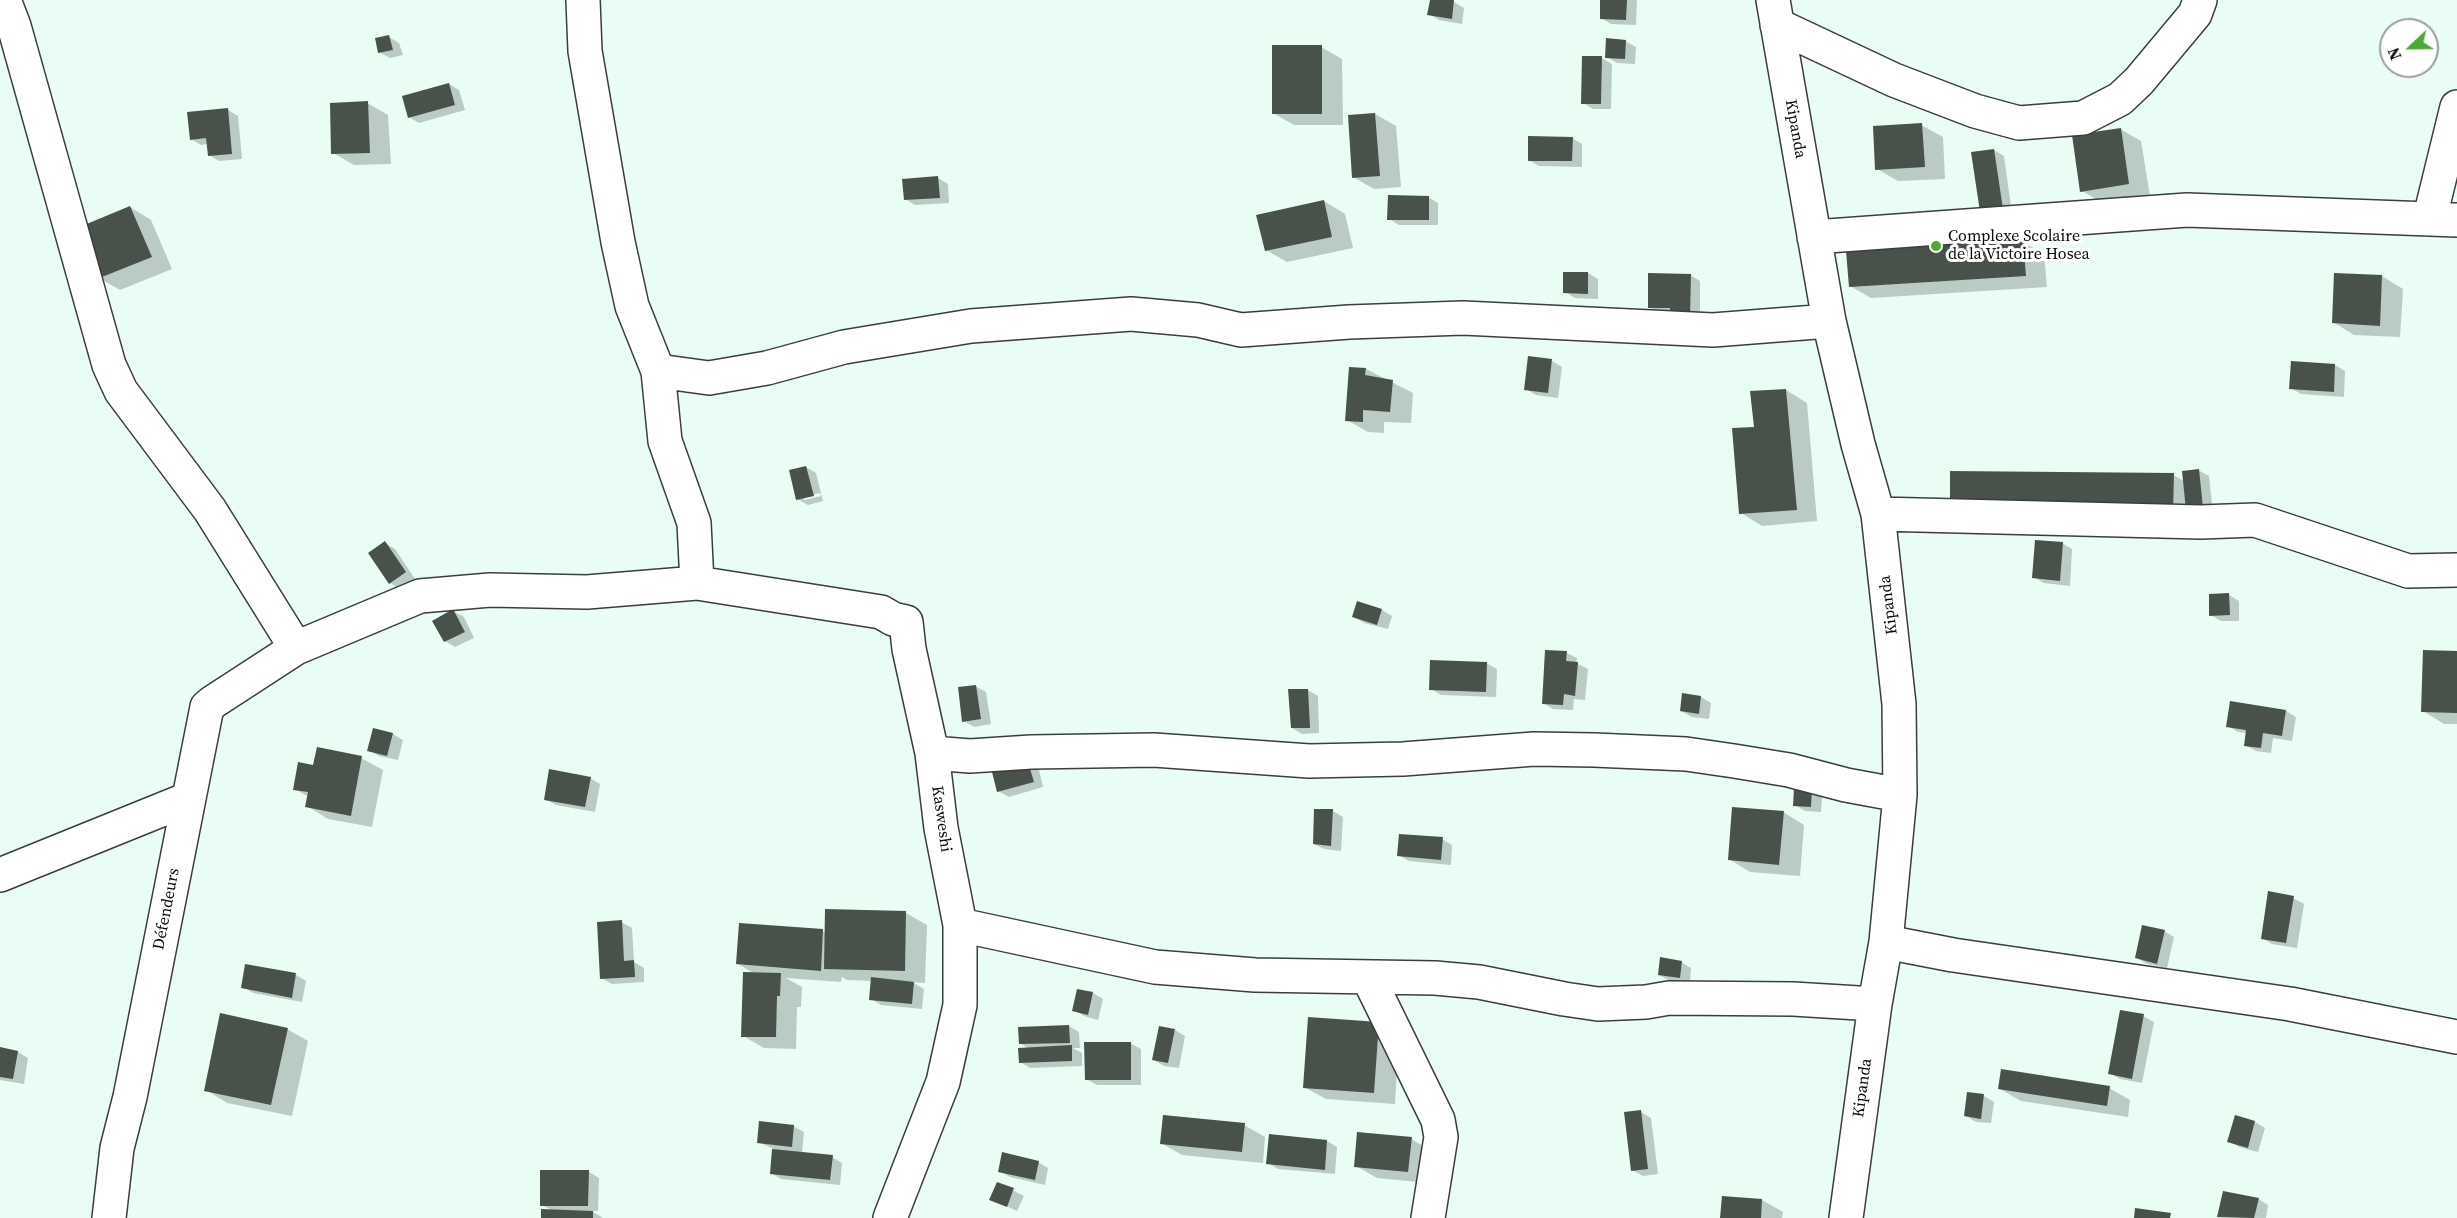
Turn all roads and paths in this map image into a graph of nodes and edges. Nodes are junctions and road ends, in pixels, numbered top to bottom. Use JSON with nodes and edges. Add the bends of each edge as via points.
{"nodes":[{"id":1,"x":4,"y":0,"type":"edge"},
{"id":2,"x":583,"y":0,"type":"edge"},
{"id":3,"x":2200,"y":0,"type":"edge"},
{"id":4,"x":1775,"y":12,"type":"edge"},
{"id":5,"x":2457,"y":107,"type":"edge"},
{"id":6,"x":2443,"y":219,"type":"edge"},
{"id":7,"x":1814,"y":237,"type":"junction"},
{"id":8,"x":1829,"y":321,"type":"junction"},
{"id":9,"x":658,"y":371,"type":"junction"},
{"id":10,"x":1878,"y":514,"type":"junction"},
{"id":11,"x":2457,"y":570,"type":"edge"},
{"id":12,"x":697,"y":583,"type":"junction"},
{"id":13,"x":296,"y":648,"type":"junction"},
{"id":14,"x":932,"y":753,"type":"junction"},
{"id":15,"x":1900,"y":795,"type":"junction"},
{"id":16,"x":188,"y":799,"type":"junction"},
{"id":17,"x":0,"y":875,"type":"edge"},
{"id":18,"x":960,"y":925,"type":"junction"},
{"id":19,"x":1886,"y":942,"type":"junction"},
{"id":20,"x":1368,"y":977,"type":"junction"},
{"id":21,"x":1875,"y":1004,"type":"junction"},
{"id":22,"x":2457,"y":1037,"type":"edge"},
{"id":23,"x":109,"y":1218,"type":"edge"},
{"id":24,"x":890,"y":1218,"type":"edge"},
{"id":25,"x":1428,"y":1218,"type":"edge"},
{"id":26,"x":1846,"y":1218,"type":"edge"}],
"edges":[{"from":1,"to":13,"type":"street","via":[[109,365],[121,391],[210,510]]},
{"from":2,"to":9,"type":"street","via":[[585,51],[618,242],[632,306]]},
{"from":3,"to":4,"type":"street","via":[[2196,14],[2120,99],[2083,118],[2019,123],[1894,80]]},
{"from":4,"to":7,"type":"street","name":"Kipanda"},
{"from":5,"to":6,"type":"street"},
{"from":6,"to":7,"type":"street","via":[[2187,210]]},
{"from":7,"to":8,"type":"street","name":"Kipanda"},
{"from":8,"to":9,"type":"street","via":[[1713,330],[1463,318],[1241,330],[1198,320],[1131,314],[971,326],[844,347],[767,368],[709,378]]},
{"from":8,"to":10,"type":"street","name":"Kipanda"},
{"from":9,"to":12,"type":"street","via":[[665,441],[693,523]]},
{"from":10,"to":11,"type":"street","via":[[2255,520],[2408,571]]},
{"from":10,"to":15,"type":"street","name":"Kipanda","via":[[1899,704]]},
{"from":12,"to":13,"type":"street","name":"Défendeurs","via":[[587,592],[490,590],[420,596]]},
{"from":12,"to":14,"type":"street","name":"Kasweshi","via":[[881,612],[906,622]]},
{"from":13,"to":16,"type":"street","name":"Défendeurs","via":[[207,707]]},
{"from":14,"to":15,"type":"street","via":[[970,756],[1154,750],[1309,760],[1403,759],[1534,749],[1594,750],[1722,759]]},
{"from":14,"to":18,"type":"street","name":"Kasweshi","via":[[941,828]]},
{"from":15,"to":19,"type":"street","name":"Kipanda"},
{"from":16,"to":17,"type":"street"},
{"from":16,"to":23,"type":"street","name":"Défendeurs","via":[[117,1148]]},
{"from":18,"to":20,"type":"street","via":[[1155,967],[1255,975]]},
{"from":18,"to":24,"type":"street","name":"Kasweshi","via":[[960,1005],[953,1043],[943,1082]]},
{"from":19,"to":21,"type":"street","name":"Kipanda"},
{"from":19,"to":22,"type":"street","via":[[2290,1004]]},
{"from":20,"to":21,"type":"street","via":[[1479,982],[1598,1004],[1669,998]]},
{"from":20,"to":25,"type":"street","via":[[1438,1120],[1441,1137]]},
{"from":21,"to":26,"type":"street","name":"Kipanda"}]}
